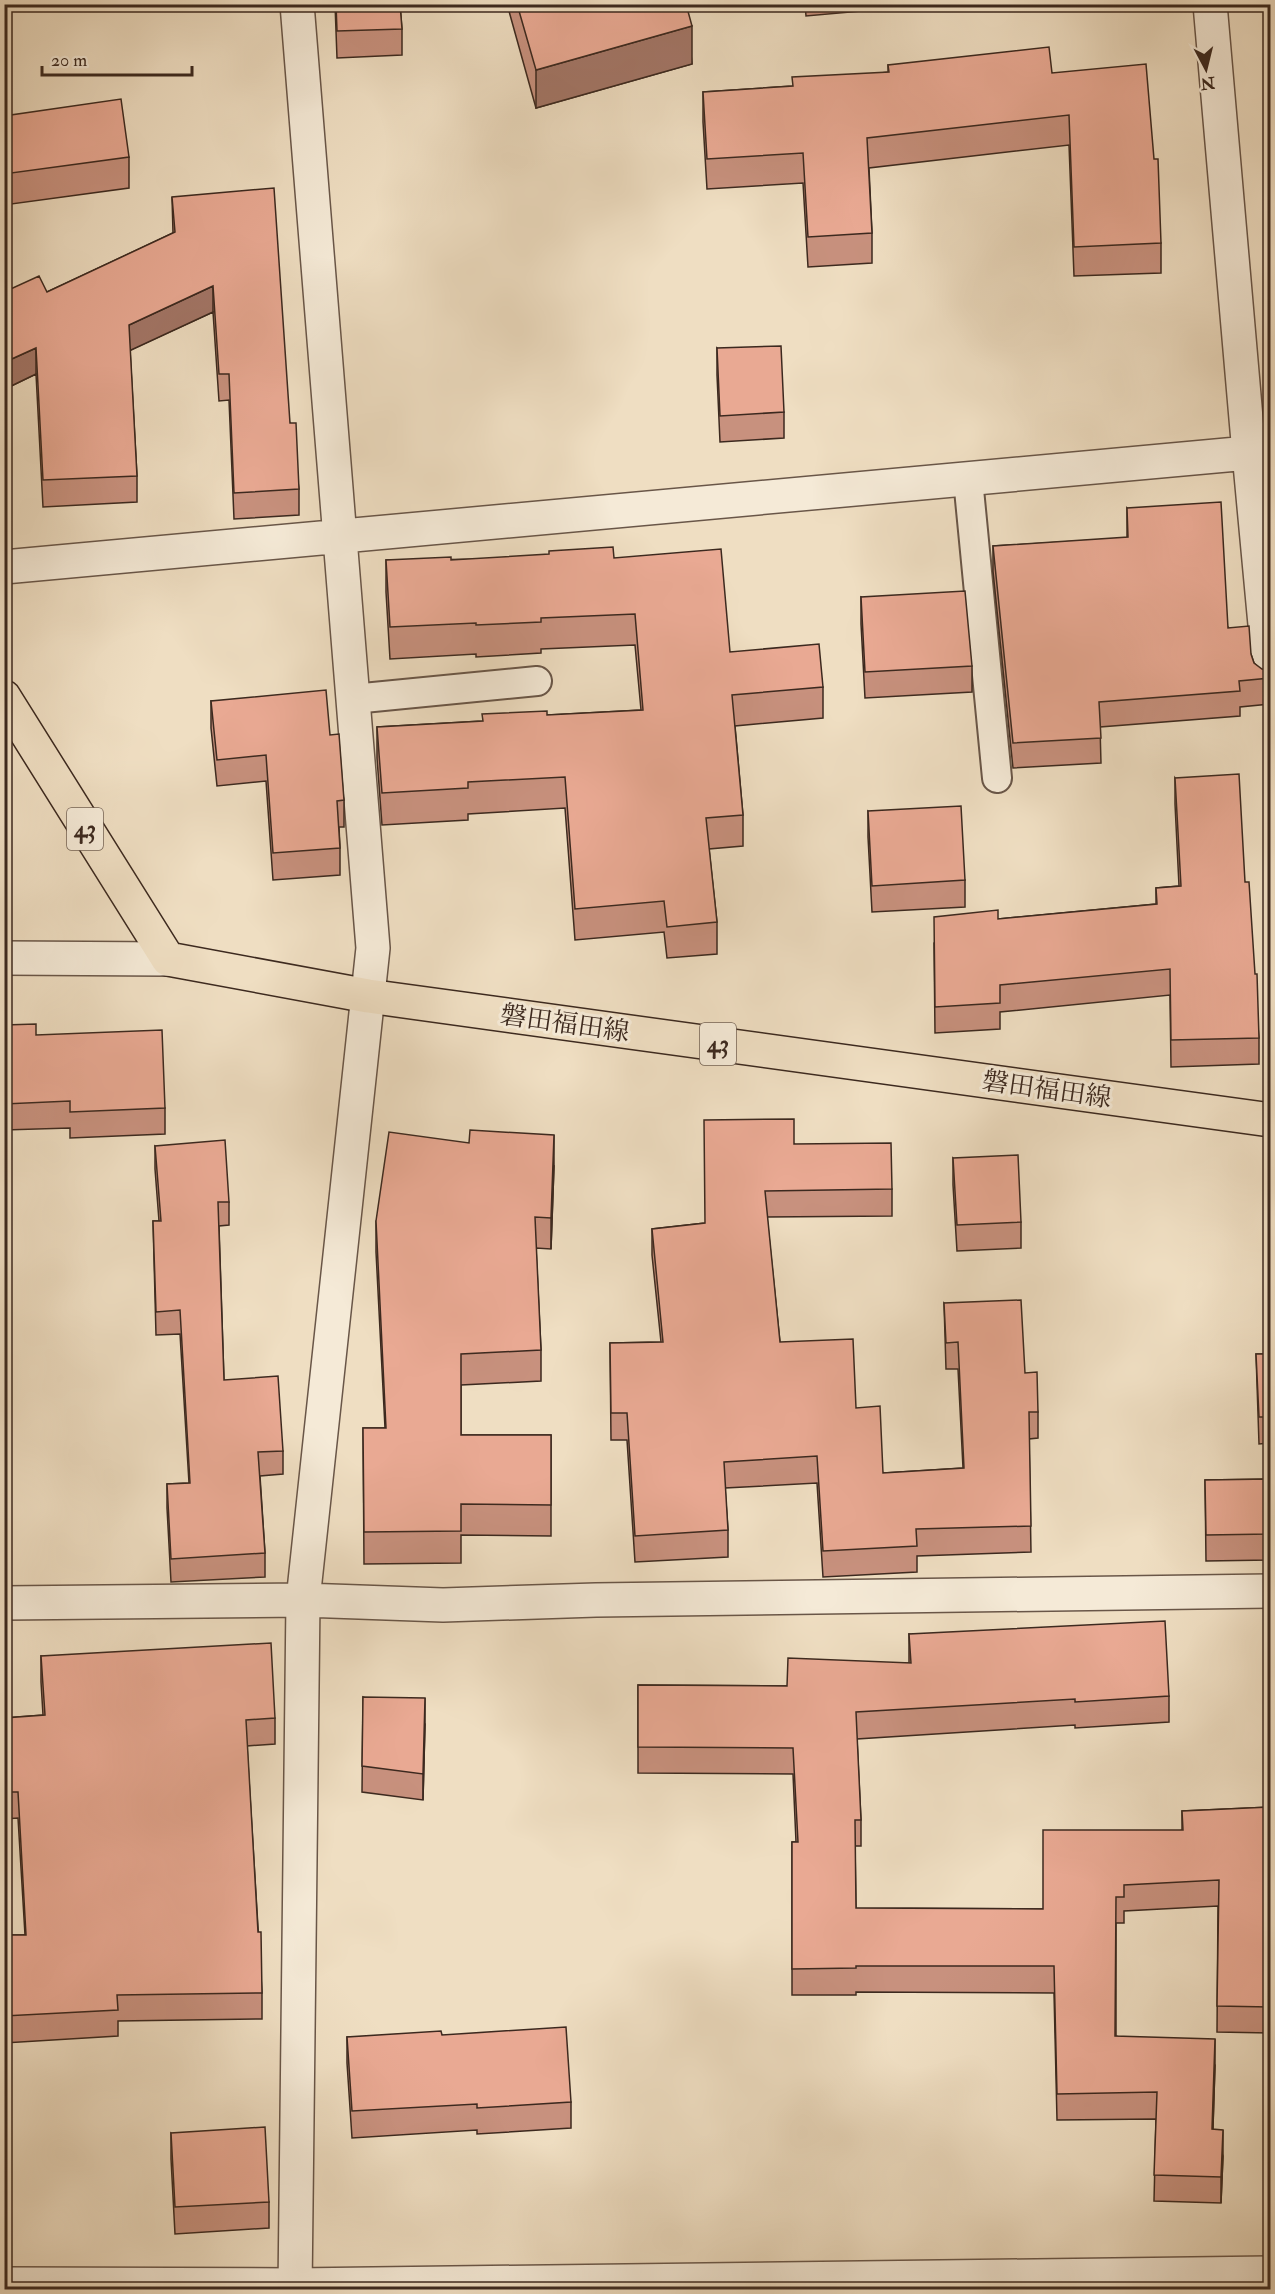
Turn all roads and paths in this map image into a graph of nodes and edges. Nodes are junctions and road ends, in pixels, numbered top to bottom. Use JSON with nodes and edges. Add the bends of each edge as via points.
{"nodes":[{"id":1,"x":297,"y":4,"type":"edge"},
{"id":2,"x":1210,"y":4,"type":"edge"},
{"id":3,"x":1260,"y":452,"type":"edge"},
{"id":4,"x":968,"y":479,"type":"junction"},
{"id":5,"x":339,"y":536,"type":"junction"},
{"id":6,"x":4,"y":567,"type":"edge"},
{"id":7,"x":1270,"y":678,"type":"edge"},
{"id":8,"x":537,"y":681,"type":"dead end"},
{"id":9,"x":4,"y":697,"type":"edge"},
{"id":10,"x":352,"y":699,"type":"junction"},
{"id":11,"x":997,"y":778,"type":"dead end"},
{"id":12,"x":4,"y":958,"type":"edge"},
{"id":13,"x":168,"y":959,"type":"junction"},
{"id":14,"x":368,"y":996,"type":"junction"},
{"id":15,"x":1270,"y":1120,"type":"edge"},
{"id":16,"x":1270,"y":1591,"type":"edge"},
{"id":17,"x":303,"y":1600,"type":"junction"},
{"id":18,"x":4,"y":1603,"type":"edge"},
{"id":19,"x":1270,"y":2273,"type":"edge"},
{"id":20,"x":4,"y":2284,"type":"edge"},
{"id":21,"x":295,"y":2287,"type":"edge"}],
"edges":[{"from":1,"to":5,"type":"street"},
{"from":2,"to":3,"type":"street"},
{"from":3,"to":4,"type":"street"},
{"from":3,"to":7,"type":"street"},
{"from":4,"to":5,"type":"street"},
{"from":4,"to":11,"type":"lane"},
{"from":5,"to":6,"type":"street"},
{"from":5,"to":10,"type":"street"},
{"from":8,"to":10,"type":"lane"},
{"from":9,"to":13,"type":"main road","number":"43"},
{"from":10,"to":14,"type":"street","via":[[373,948]]},
{"from":12,"to":13,"type":"street"},
{"from":13,"to":14,"type":"main road","name":"磐田福田線","number":"43"},
{"from":14,"to":15,"type":"main road","name":"磐田福田線","number":"43"},
{"from":14,"to":17,"type":"street"},
{"from":16,"to":17,"type":"street","via":[[443,1605]]},
{"from":17,"to":18,"type":"street"},
{"from":17,"to":21,"type":"street"},
{"from":19,"to":21,"type":"street"},
{"from":20,"to":21,"type":"street"}]}
